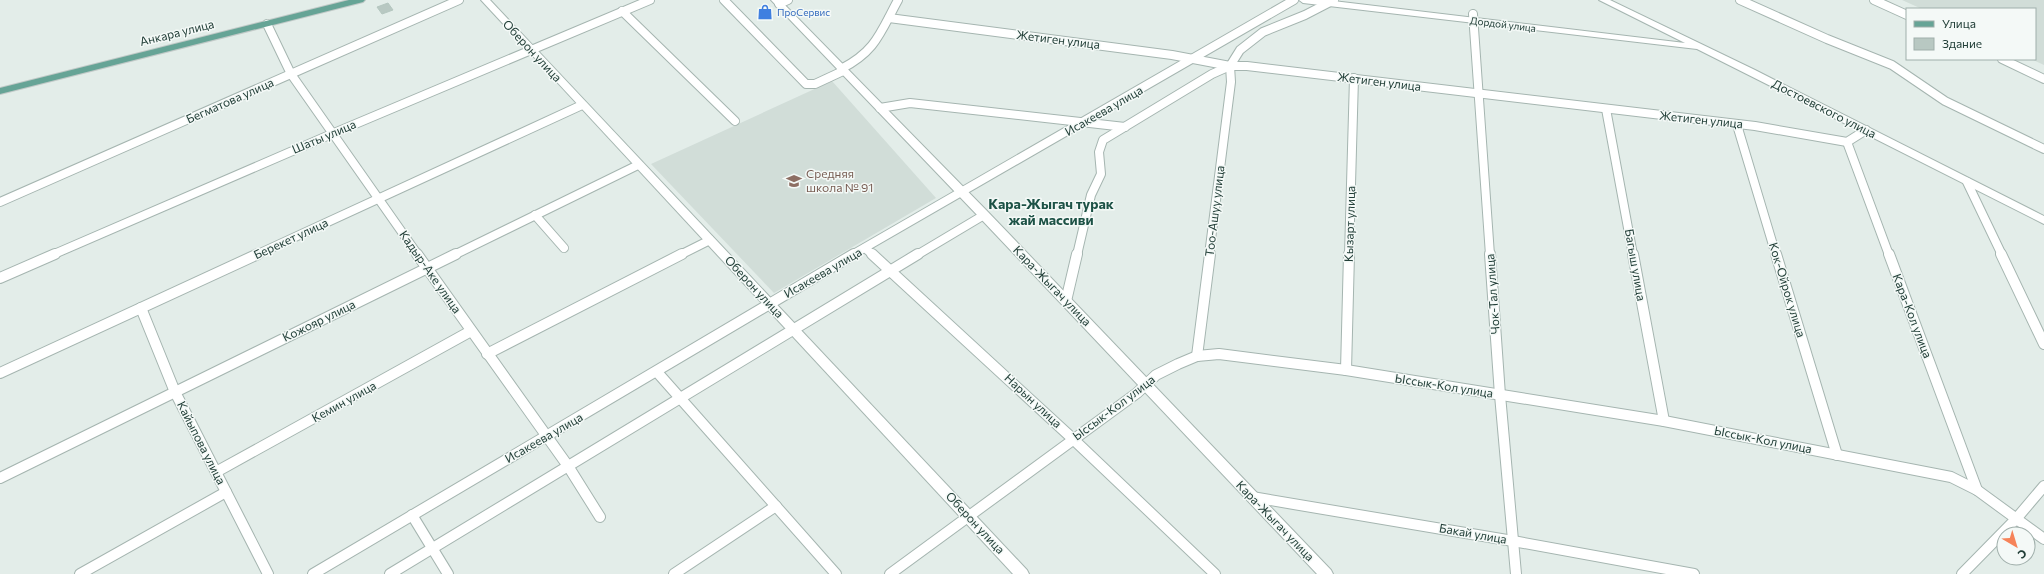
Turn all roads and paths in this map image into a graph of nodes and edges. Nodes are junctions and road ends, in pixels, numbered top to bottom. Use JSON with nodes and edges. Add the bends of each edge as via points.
{"nodes":[{"id":1,"x":360,"y":0,"type":"edge"},
{"id":2,"x":459,"y":0,"type":"edge"},
{"id":3,"x":485,"y":0,"type":"edge"},
{"id":4,"x":650,"y":0,"type":"edge"},
{"id":5,"x":724,"y":0,"type":"edge"},
{"id":6,"x":898,"y":0,"type":"edge"},
{"id":7,"x":1294,"y":0,"type":"edge"},
{"id":8,"x":1303,"y":0,"type":"edge"},
{"id":9,"x":1355,"y":0,"type":"edge"},
{"id":10,"x":1603,"y":0,"type":"edge"},
{"id":11,"x":1740,"y":0,"type":"edge"},
{"id":12,"x":1874,"y":0,"type":"edge"},
{"id":13,"x":781,"y":1,"type":"edge"},
{"id":14,"x":1331,"y":2,"type":"edge"},
{"id":15,"x":622,"y":11,"type":"junction"},
{"id":16,"x":1906,"y":15,"type":"edge"},
{"id":17,"x":1473,"y":17,"type":"junction"},
{"id":18,"x":889,"y":18,"type":"junction"},
{"id":19,"x":267,"y":24,"type":"junction"},
{"id":20,"x":1658,"y":26,"type":"junction"},
{"id":21,"x":1656,"y":36,"type":"junction"},
{"id":22,"x":1686,"y":39,"type":"junction"},
{"id":23,"x":1678,"y":45,"type":"junction"},
{"id":24,"x":1704,"y":48,"type":"junction"},
{"id":25,"x":531,"y":49,"type":"junction"},
{"id":26,"x":1193,"y":60,"type":"junction"},
{"id":27,"x":2004,"y":60,"type":"edge"},
{"id":28,"x":1230,"y":66,"type":"junction"},
{"id":29,"x":842,"y":70,"type":"junction"},
{"id":30,"x":291,"y":74,"type":"junction"},
{"id":31,"x":2042,"y":77,"type":"edge"},
{"id":32,"x":1354,"y":78,"type":"junction"},
{"id":33,"x":0,"y":90,"type":"edge"},
{"id":34,"x":1479,"y":94,"type":"junction"},
{"id":35,"x":582,"y":105,"type":"junction"},
{"id":36,"x":880,"y":108,"type":"junction"},
{"id":37,"x":1606,"y":109,"type":"junction"},
{"id":38,"x":735,"y":122,"type":"dead end"},
{"id":39,"x":1083,"y":123,"type":"junction"},
{"id":40,"x":1737,"y":125,"type":"junction"},
{"id":41,"x":1124,"y":127,"type":"junction"},
{"id":42,"x":1866,"y":130,"type":"junction"},
{"id":43,"x":334,"y":133,"type":"junction"},
{"id":44,"x":1847,"y":142,"type":"junction"},
{"id":45,"x":2044,"y":149,"type":"edge"},
{"id":46,"x":638,"y":165,"type":"junction"},
{"id":47,"x":1967,"y":182,"type":"junction"},
{"id":48,"x":961,"y":191,"type":"junction"},
{"id":49,"x":378,"y":199,"type":"junction"},
{"id":50,"x":0,"y":202,"type":"edge"},
{"id":51,"x":984,"y":215,"type":"junction"},
{"id":52,"x":535,"y":216,"type":"junction"},
{"id":53,"x":2044,"y":220,"type":"edge"},
{"id":54,"x":710,"y":240,"type":"junction"},
{"id":55,"x":564,"y":248,"type":"dead end"},
{"id":56,"x":865,"y":248,"type":"junction"},
{"id":57,"x":427,"y":268,"type":"junction"},
{"id":58,"x":891,"y":272,"type":"junction"},
{"id":59,"x":0,"y":278,"type":"edge"},
{"id":60,"x":1066,"y":301,"type":"junction"},
{"id":61,"x":769,"y":304,"type":"junction"},
{"id":62,"x":141,"y":308,"type":"junction"},
{"id":63,"x":793,"y":329,"type":"junction"},
{"id":64,"x":471,"y":331,"type":"junction"},
{"id":65,"x":2044,"y":344,"type":"edge"},
{"id":66,"x":487,"y":354,"type":"junction"},
{"id":67,"x":1197,"y":356,"type":"junction"},
{"id":68,"x":1346,"y":370,"type":"junction"},
{"id":69,"x":657,"y":372,"type":"junction"},
{"id":70,"x":0,"y":373,"type":"edge"},
{"id":71,"x":1146,"y":384,"type":"junction"},
{"id":72,"x":175,"y":392,"type":"junction"},
{"id":73,"x":1500,"y":395,"type":"junction"},
{"id":74,"x":680,"y":398,"type":"junction"},
{"id":75,"x":1664,"y":421,"type":"junction"},
{"id":76,"x":547,"y":437,"type":"junction"},
{"id":77,"x":1073,"y":439,"type":"junction"},
{"id":78,"x":1837,"y":455,"type":"junction"},
{"id":79,"x":568,"y":466,"type":"junction"},
{"id":80,"x":216,"y":472,"type":"junction"},
{"id":81,"x":0,"y":478,"type":"edge"},
{"id":82,"x":2044,"y":486,"type":"edge"},
{"id":83,"x":1977,"y":490,"type":"junction"},
{"id":84,"x":226,"y":492,"type":"junction"},
{"id":85,"x":1252,"y":497,"type":"junction"},
{"id":86,"x":776,"y":506,"type":"junction"},
{"id":87,"x":412,"y":515,"type":"junction"},
{"id":88,"x":968,"y":515,"type":"junction"},
{"id":89,"x":600,"y":516,"type":"dead end"},
{"id":90,"x":2016,"y":519,"type":"junction"},
{"id":91,"x":2044,"y":539,"type":"edge"},
{"id":92,"x":1513,"y":541,"type":"junction"},
{"id":93,"x":432,"y":548,"type":"junction"},
{"id":94,"x":80,"y":574,"type":"edge"},
{"id":95,"x":268,"y":574,"type":"edge"},
{"id":96,"x":313,"y":574,"type":"edge"},
{"id":97,"x":390,"y":574,"type":"edge"},
{"id":98,"x":448,"y":574,"type":"edge"},
{"id":99,"x":674,"y":574,"type":"edge"},
{"id":100,"x":836,"y":574,"type":"edge"},
{"id":101,"x":890,"y":574,"type":"edge"},
{"id":102,"x":1022,"y":574,"type":"edge"},
{"id":103,"x":1215,"y":574,"type":"edge"},
{"id":104,"x":1326,"y":574,"type":"edge"},
{"id":105,"x":1516,"y":574,"type":"edge"},
{"id":106,"x":1694,"y":574,"type":"edge"},
{"id":107,"x":1962,"y":574,"type":"edge"}],
"edges":[{"from":1,"to":19,"type":"main road","name":"Анкара улица"},
{"from":2,"to":30,"type":"street","name":"Бегматова улица"},
{"from":3,"to":25,"type":"street","name":"Оберон улица"},
{"from":4,"to":15,"type":"street","name":"Шаты улица"},
{"from":5,"to":29,"type":"street","via":[[806,84],[815,84]]},
{"from":6,"to":18,"type":"street"},
{"from":7,"to":26,"type":"street","name":"Исакеева улица"},
{"from":8,"to":14,"type":"street","name":"Дордой улица"},
{"from":9,"to":17,"type":"street","name":"Дордой улица"},
{"from":10,"to":20,"type":"street","name":"Достоевского улица"},
{"from":11,"to":45,"type":"street","via":[[1892,66],[1945,101]]},
{"from":12,"to":16,"type":"street"},
{"from":13,"to":29,"type":"street","name":"Кара-Жыгач улица"},
{"from":14,"to":17,"type":"street","name":"Дордой улица"},
{"from":14,"to":28,"type":"street","via":[[1305,16],[1263,32],[1240,50]]},
{"from":15,"to":25,"type":"street","name":"Шаты улица"},
{"from":15,"to":38,"type":"street"},
{"from":17,"to":21,"type":"street","name":"Дордой улица"},
{"from":17,"to":23,"type":"street","name":"Дордой улица"},
{"from":17,"to":34,"type":"street","name":"Чок-Тал улица"},
{"from":18,"to":26,"type":"street","name":"Жетиген улица","via":[[1172,55]]},
{"from":18,"to":29,"type":"street","via":[[873,46]]},
{"from":19,"to":30,"type":"street","name":"Кадыр-Аке улица"},
{"from":19,"to":33,"type":"main road","name":"Анкара улица"},
{"from":20,"to":21,"type":"street","via":[[1662,34]]},
{"from":20,"to":22,"type":"street","name":"Достоевского улица"},
{"from":21,"to":22,"type":"street","name":"Дордой улица"},
{"from":22,"to":23,"type":"street"},
{"from":22,"to":24,"type":"street","name":"Достоевского улица"},
{"from":23,"to":24,"type":"street","name":"Дордой улица"},
{"from":24,"to":42,"type":"street","name":"Достоевского улица"},
{"from":25,"to":35,"type":"street","name":"Оберон улица"},
{"from":25,"to":43,"type":"street","name":"Шаты улица"},
{"from":26,"to":28,"type":"street","name":"Жетиген улица"},
{"from":26,"to":39,"type":"street","name":"Исакеева улица"},
{"from":27,"to":31,"type":"street"},
{"from":28,"to":32,"type":"street","name":"Жетиген улица"},
{"from":28,"to":41,"type":"street","name":"Исакеева улица","via":[[1212,74]]},
{"from":28,"to":67,"type":"street","name":"Тоо-Ашуу улица","via":[[1231,82]]},
{"from":29,"to":36,"type":"street","name":"Кара-Жыгач улица"},
{"from":30,"to":43,"type":"street","name":"Кадыр-Аке улица"},
{"from":30,"to":50,"type":"street","name":"Бегматова улица"},
{"from":32,"to":34,"type":"street","name":"Жетиген улица"},
{"from":32,"to":68,"type":"street","name":"Кызарт улица"},
{"from":34,"to":37,"type":"street","name":"Жетиген улица"},
{"from":34,"to":73,"type":"street","name":"Чок-Тал улица"},
{"from":35,"to":46,"type":"street","name":"Оберон улица"},
{"from":35,"to":49,"type":"street","name":"Берекет улица"},
{"from":36,"to":39,"type":"street","via":[[910,103]]},
{"from":36,"to":48,"type":"street","name":"Кара-Жыгач улица"},
{"from":37,"to":40,"type":"street","name":"Жетиген улица"},
{"from":37,"to":75,"type":"street","name":"Багыш улица"},
{"from":39,"to":41,"type":"street"},
{"from":39,"to":48,"type":"street","name":"Исакеева улица"},
{"from":40,"to":44,"type":"street","name":"Жетиген улица","via":[[1803,133]]},
{"from":40,"to":78,"type":"street","name":"Кок-Ойрок улица"},
{"from":41,"to":60,"type":"street","name":"Исакеева улица","via":[[1103,140],[1099,148],[1099,182],[1091,195]]},
{"from":42,"to":44,"type":"street"},
{"from":42,"to":47,"type":"street","name":"Достоевского улица"},
{"from":43,"to":49,"type":"street","name":"Кадыр-Аке улица"},
{"from":43,"to":59,"type":"street","name":"Шаты улица"},
{"from":44,"to":83,"type":"street","name":"Кара-Кол улица"},
{"from":46,"to":52,"type":"street","name":"Кожояр улица"},
{"from":46,"to":54,"type":"street","name":"Оберон улица"},
{"from":47,"to":53,"type":"street","name":"Достоевского улица"},
{"from":47,"to":65,"type":"street"},
{"from":48,"to":51,"type":"street","name":"Кара-Жыгач улица"},
{"from":48,"to":56,"type":"street","name":"Исакеева улица"},
{"from":49,"to":57,"type":"street","name":"Кадыр-Аке улица"},
{"from":49,"to":62,"type":"street","name":"Берекет улица"},
{"from":51,"to":58,"type":"street"},
{"from":51,"to":60,"type":"street","name":"Кара-Жыгач улица"},
{"from":52,"to":55,"type":"street"},
{"from":52,"to":57,"type":"street","name":"Кожояр улица"},
{"from":54,"to":61,"type":"street","name":"Оберон улица"},
{"from":54,"to":66,"type":"street"},
{"from":56,"to":58,"type":"street","name":"Нарын улица"},
{"from":56,"to":61,"type":"street","name":"Исакеева улица"},
{"from":57,"to":64,"type":"street","name":"Кадыр-Аке улица"},
{"from":57,"to":72,"type":"street","name":"Кожояр улица"},
{"from":58,"to":63,"type":"street"},
{"from":58,"to":77,"type":"street","name":"Нарын улица"},
{"from":60,"to":71,"type":"street","name":"Кара-Жыгач улица"},
{"from":61,"to":63,"type":"street","name":"Оберон улица"},
{"from":61,"to":69,"type":"street","name":"Исакеева улица"},
{"from":62,"to":70,"type":"street","name":"Берекет улица"},
{"from":62,"to":72,"type":"street","name":"Кайыпова улица"},
{"from":63,"to":74,"type":"street"},
{"from":63,"to":88,"type":"street","name":"Оберон улица"},
{"from":64,"to":66,"type":"street","name":"Кадыр-Аке улица"},
{"from":64,"to":80,"type":"street","name":"Кемин улица"},
{"from":66,"to":76,"type":"street","name":"Кадыр-Аке улица"},
{"from":67,"to":68,"type":"street","name":"Ыссык-Кол улица","via":[[1219,354]]},
{"from":67,"to":71,"type":"street","name":"Ыссык-Кол улица","via":[[1156,375]]},
{"from":68,"to":73,"type":"street","name":"Ыссык-Кол улица"},
{"from":69,"to":74,"type":"street"},
{"from":69,"to":76,"type":"street","name":"Исакеева улица"},
{"from":71,"to":77,"type":"street","name":"Ыссык-Кол улица"},
{"from":71,"to":85,"type":"street","name":"Кара-Жыгач улица"},
{"from":72,"to":80,"type":"street","name":"Кайыпова улица"},
{"from":72,"to":81,"type":"street","name":"Кожояр улица"},
{"from":73,"to":75,"type":"street","name":"Ыссык-Кол улица"},
{"from":73,"to":92,"type":"street","name":"Чок-Тал улица"},
{"from":74,"to":79,"type":"street"},
{"from":74,"to":86,"type":"street"},
{"from":75,"to":78,"type":"street","name":"Ыссык-Кол улица"},
{"from":76,"to":79,"type":"street","name":"Кадыр-Аке улица"},
{"from":76,"to":87,"type":"street","name":"Исакеева улица"},
{"from":77,"to":88,"type":"street","name":"Ыссык-Кол улица"},
{"from":77,"to":103,"type":"street","name":"Нарын улица"},
{"from":78,"to":83,"type":"street","name":"Ыссык-Кол улица","via":[[1951,477]]},
{"from":79,"to":89,"type":"street","name":"Кадыр-Аке улица"},
{"from":79,"to":93,"type":"street"},
{"from":80,"to":84,"type":"street","name":"Кайыпова улица"},
{"from":82,"to":90,"type":"street"},
{"from":83,"to":90,"type":"street","name":"Ыссык-Кол улица"},
{"from":84,"to":94,"type":"street"},
{"from":84,"to":95,"type":"street","name":"Кайыпова улица"},
{"from":85,"to":92,"type":"street","name":"Бакай улица"},
{"from":85,"to":104,"type":"street","name":"Кара-Жыгач улица"},
{"from":86,"to":99,"type":"street"},
{"from":86,"to":100,"type":"street"},
{"from":87,"to":93,"type":"street"},
{"from":87,"to":96,"type":"street","name":"Исакеева улица"},
{"from":88,"to":101,"type":"street","name":"Ыссык-Кол улица"},
{"from":88,"to":102,"type":"street","name":"Оберон улица"},
{"from":90,"to":91,"type":"street","name":"Ыссык-Кол улица"},
{"from":90,"to":107,"type":"street"},
{"from":92,"to":105,"type":"street","name":"Чок-Тал улица"},
{"from":92,"to":106,"type":"street","name":"Бакай улица"},
{"from":93,"to":97,"type":"street"},
{"from":93,"to":98,"type":"street"}]}
